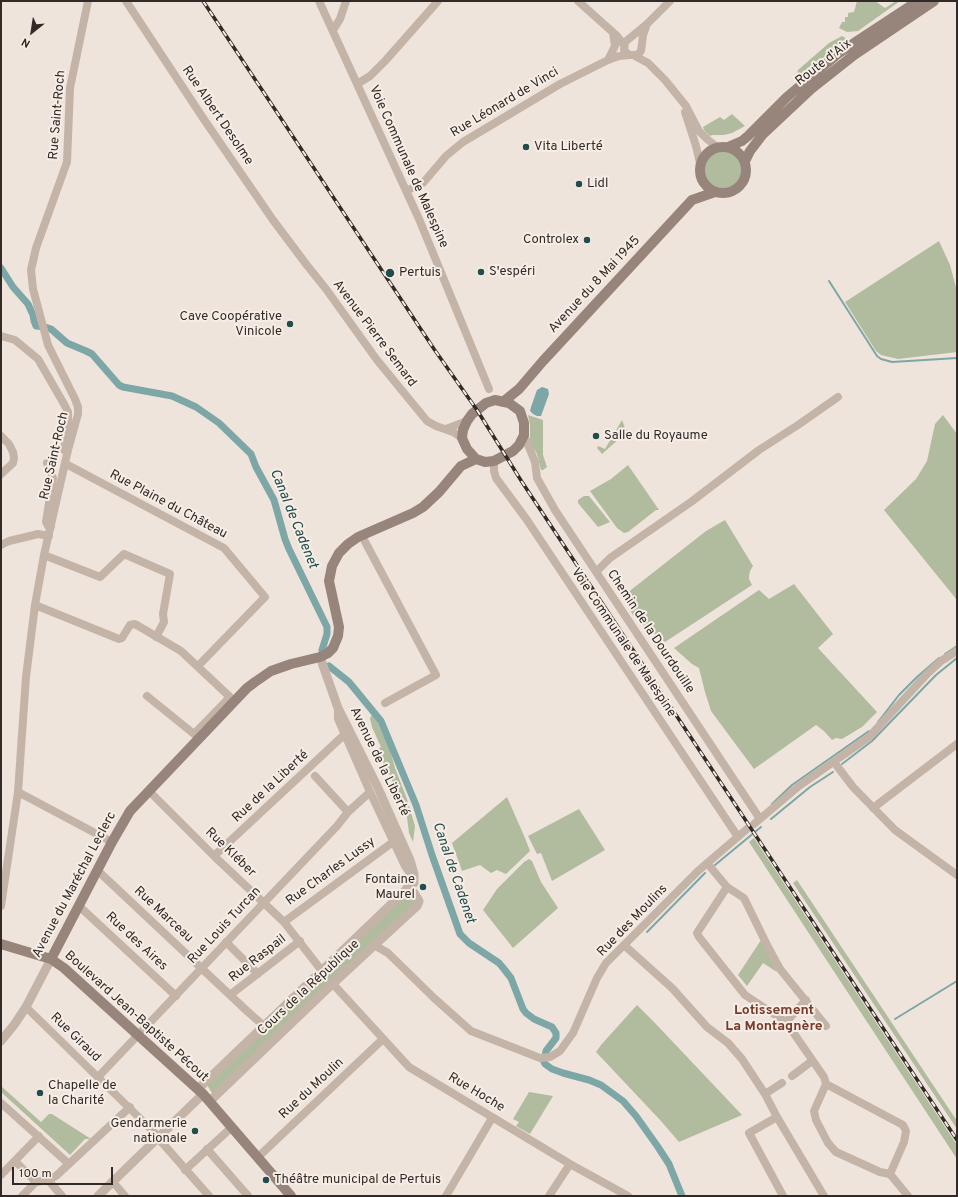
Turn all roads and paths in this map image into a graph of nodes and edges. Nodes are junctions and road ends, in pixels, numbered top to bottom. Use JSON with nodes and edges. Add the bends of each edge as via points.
{"nodes":[{"id":1,"x":88,"y":1,"type":"edge"},
{"id":2,"x":126,"y":1,"type":"edge"},
{"id":3,"x":319,"y":1,"type":"edge"},
{"id":4,"x":346,"y":1,"type":"edge"},
{"id":5,"x":431,"y":1,"type":"edge"},
{"id":6,"x":438,"y":1,"type":"edge"},
{"id":7,"x":578,"y":1,"type":"edge"},
{"id":8,"x":670,"y":1,"type":"edge"},
{"id":9,"x":934,"y":1,"type":"edge"},
{"id":10,"x":915,"y":3,"type":"edge"},
{"id":11,"x":647,"y":24,"type":"junction"},
{"id":12,"x":333,"y":30,"type":"junction"},
{"id":13,"x":615,"y":35,"type":"junction"},
{"id":14,"x":627,"y":42,"type":"junction"},
{"id":15,"x":637,"y":51,"type":"junction"},
{"id":16,"x":608,"y":60,"type":"junction"},
{"id":17,"x":376,"y":69,"type":"junction"},
{"id":18,"x":357,"y":84,"type":"junction"},
{"id":19,"x":679,"y":98,"type":"junction"},
{"id":20,"x":717,"y":147,"type":"junction"},
{"id":21,"x":728,"y":147,"type":"junction"},
{"id":22,"x":745,"y":161,"type":"junction"},
{"id":23,"x":700,"y":163,"type":"junction"},
{"id":24,"x":700,"y":175,"type":"junction"},
{"id":25,"x":406,"y":191,"type":"junction"},
{"id":26,"x":714,"y":192,"type":"junction"},
{"id":27,"x":692,"y":200,"type":"junction"},
{"id":28,"x":290,"y":244,"type":"joint"},
{"id":29,"x":1,"y":336,"type":"edge"},
{"id":30,"x":519,"y":389,"type":"junction"},
{"id":31,"x":838,"y":397,"type":"dead end"},
{"id":32,"x":495,"y":402,"type":"junction"},
{"id":33,"x":520,"y":411,"type":"junction"},
{"id":34,"x":466,"y":421,"type":"junction"},
{"id":35,"x":446,"y":429,"type":"junction"},
{"id":36,"x":524,"y":435,"type":"junction"},
{"id":37,"x":1,"y":436,"type":"edge"},
{"id":38,"x":464,"y":441,"type":"junction"},
{"id":39,"x":517,"y":448,"type":"junction"},
{"id":40,"x":531,"y":453,"type":"junction"},
{"id":41,"x":476,"y":459,"type":"junction"},
{"id":42,"x":494,"y":461,"type":"junction"},
{"id":43,"x":47,"y":463,"type":"dead end"},
{"id":44,"x":66,"y":464,"type":"junction"},
{"id":45,"x":461,"y":466,"type":"junction"},
{"id":46,"x":1,"y":474,"type":"edge"},
{"id":47,"x":51,"y":527,"type":"junction"},
{"id":48,"x":49,"y":536,"type":"junction"},
{"id":49,"x":362,"y":536,"type":"junction"},
{"id":50,"x":1,"y":545,"type":"edge"},
{"id":51,"x":44,"y":555,"type":"junction"},
{"id":52,"x":596,"y":572,"type":"junction"},
{"id":53,"x":35,"y":605,"type":"junction"},
{"id":54,"x":156,"y":637,"type":"junction"},
{"id":55,"x":957,"y":651,"type":"edge"},
{"id":56,"x":320,"y":657,"type":"junction"},
{"id":57,"x":198,"y":666,"type":"junction"},
{"id":58,"x":147,"y":696,"type":"dead end"},
{"id":59,"x":385,"y":703,"type":"dead end"},
{"id":60,"x":338,"y":708,"type":"junction"},
{"id":61,"x":345,"y":734,"type":"junction"},
{"id":62,"x":197,"y":737,"type":"junction"},
{"id":63,"x":957,"y":744,"type":"edge"},
{"id":64,"x":834,"y":762,"type":"junction"},
{"id":65,"x":315,"y":776,"type":"dead end"},
{"id":66,"x":149,"y":791,"type":"junction"},
{"id":67,"x":18,"y":792,"type":"junction"},
{"id":68,"x":370,"y":792,"type":"junction"},
{"id":69,"x":873,"y":808,"type":"junction"},
{"id":70,"x":348,"y":812,"type":"junction"},
{"id":71,"x":754,"y":824,"type":"junction"},
{"id":72,"x":738,"y":837,"type":"junction"},
{"id":73,"x":112,"y":842,"type":"junction"},
{"id":74,"x":393,"y":842,"type":"junction"},
{"id":75,"x":214,"y":856,"type":"junction"},
{"id":76,"x":707,"y":862,"type":"junction"},
{"id":77,"x":98,"y":870,"type":"junction"},
{"id":78,"x":957,"y":875,"type":"edge"},
{"id":79,"x":414,"y":876,"type":"junction"},
{"id":80,"x":727,"y":887,"type":"junction"},
{"id":81,"x":410,"y":892,"type":"junction"},
{"id":82,"x":1,"y":901,"type":"edge"},
{"id":83,"x":264,"y":902,"type":"junction"},
{"id":84,"x":79,"y":906,"type":"junction"},
{"id":85,"x":284,"y":922,"type":"junction"},
{"id":86,"x":300,"y":941,"type":"junction"},
{"id":87,"x":226,"y":942,"type":"junction"},
{"id":88,"x":1,"y":944,"type":"edge"},
{"id":89,"x":374,"y":945,"type":"junction"},
{"id":90,"x":624,"y":945,"type":"junction"},
{"id":91,"x":51,"y":959,"type":"junction"},
{"id":92,"x":202,"y":969,"type":"junction"},
{"id":93,"x":322,"y":971,"type":"junction"},
{"id":94,"x":258,"y":974,"type":"junction"},
{"id":95,"x":333,"y":984,"type":"junction"},
{"id":96,"x":176,"y":996,"type":"junction"},
{"id":97,"x":230,"y":996,"type":"junction"},
{"id":98,"x":806,"y":1000,"type":"junction"},
{"id":99,"x":26,"y":1006,"type":"junction"},
{"id":100,"x":786,"y":1022,"type":"junction"},
{"id":101,"x":264,"y":1026,"type":"junction"},
{"id":102,"x":826,"y":1026,"type":"dead end"},
{"id":103,"x":138,"y":1035,"type":"junction"},
{"id":104,"x":383,"y":1039,"type":"junction"},
{"id":105,"x":1,"y":1041,"type":"edge"},
{"id":106,"x":812,"y":1061,"type":"junction"},
{"id":107,"x":792,"y":1076,"type":"dead end"},
{"id":108,"x":98,"y":1077,"type":"junction"},
{"id":109,"x":782,"y":1083,"type":"dead end"},
{"id":110,"x":826,"y":1084,"type":"junction"},
{"id":111,"x":765,"y":1094,"type":"junction"},
{"id":112,"x":204,"y":1095,"type":"junction"},
{"id":113,"x":1,"y":1103,"type":"edge"},
{"id":114,"x":130,"y":1107,"type":"junction"},
{"id":115,"x":777,"y":1117,"type":"junction"},
{"id":116,"x":492,"y":1118,"type":"junction"},
{"id":117,"x":232,"y":1127,"type":"junction"},
{"id":118,"x":39,"y":1136,"type":"junction"},
{"id":119,"x":159,"y":1137,"type":"junction"},
{"id":120,"x":207,"y":1149,"type":"junction"},
{"id":121,"x":258,"y":1157,"type":"junction"},
{"id":122,"x":15,"y":1161,"type":"junction"},
{"id":123,"x":69,"y":1164,"type":"junction"},
{"id":124,"x":570,"y":1164,"type":"junction"},
{"id":125,"x":185,"y":1170,"type":"junction"},
{"id":126,"x":2,"y":1174,"type":"edge"},
{"id":127,"x":890,"y":1174,"type":"junction"},
{"id":128,"x":48,"y":1180,"type":"junction"},
{"id":129,"x":36,"y":1182,"type":"junction"},
{"id":130,"x":113,"y":1182,"type":"junction"},
{"id":131,"x":22,"y":1196,"type":"edge"},
{"id":132,"x":62,"y":1196,"type":"edge"},
{"id":133,"x":98,"y":1196,"type":"edge"},
{"id":134,"x":125,"y":1196,"type":"edge"},
{"id":135,"x":209,"y":1196,"type":"edge"},
{"id":136,"x":248,"y":1196,"type":"edge"},
{"id":137,"x":291,"y":1196,"type":"edge"},
{"id":138,"x":446,"y":1196,"type":"edge"},
{"id":139,"x":549,"y":1196,"type":"edge"},
{"id":140,"x":628,"y":1196,"type":"edge"},
{"id":141,"x":784,"y":1196,"type":"edge"},
{"id":142,"x":823,"y":1196,"type":"edge"},
{"id":143,"x":908,"y":1196,"type":"edge"}],
"edges":[{"from":1,"to":44,"type":"street","name":"Rue Saint-Roch","via":[[70,88],[67,162],[36,248],[31,270],[32,289],[51,354],[78,407]]},
{"from":2,"to":28,"type":"street","name":"Rue Albert Desolme"},
{"from":3,"to":12,"type":"street","name":"Voie Communale de Malespine"},
{"from":4,"to":12,"type":"street"},
{"from":5,"to":17,"type":"street","via":[[382,58]]},
{"from":6,"to":17,"type":"street"},
{"from":7,"to":13,"type":"street"},
{"from":8,"to":11,"type":"street"},
{"from":9,"to":22,"type":"main road","name":"Route d'Aix","via":[[854,55],[811,89],[763,134]]},
{"from":10,"to":21,"type":"main road","name":"Route d'Aix","via":[[835,57],[787,96],[748,136]]},
{"from":11,"to":14,"type":"street"},
{"from":11,"to":15,"type":"street"},
{"from":12,"to":18,"type":"street","name":"Voie Communale de Malespine"},
{"from":13,"to":14,"type":"street"},
{"from":13,"to":16,"type":"street","via":[[615,46]]},
{"from":14,"to":15,"type":"street","via":[[624,50]]},
{"from":14,"to":15,"type":"street","via":[[639,40]]},
{"from":14,"to":16,"type":"street"},
{"from":15,"to":16,"type":"street","name":"Rue Léonard de Vinci"},
{"from":15,"to":19,"type":"street"},
{"from":16,"to":25,"type":"street","name":"Rue Léonard de Vinci","via":[[560,84],[458,145],[423,183]]},
{"from":17,"to":18,"type":"street"},
{"from":18,"to":25,"type":"street","name":"Voie Communale de Malespine"},
{"from":19,"to":20,"type":"street","via":[[699,131]]},
{"from":19,"to":23,"type":"street","via":[[692,130]]},
{"from":20,"to":21,"type":"main road"},
{"from":20,"to":23,"type":"main road","via":[[706,153]]},
{"from":21,"to":22,"type":"main road","via":[[735,150]]},
{"from":22,"to":26,"type":"main road","via":[[745,176],[739,186],[730,192]]},
{"from":23,"to":24,"type":"main road"},
{"from":24,"to":26,"type":"main road","via":[[702,182]]},
{"from":24,"to":27,"type":"main road","name":"Avenue du 8 Mai 1945"},
{"from":25,"to":32,"type":"street","name":"Voie Communale de Malespine"},
{"from":26,"to":27,"type":"main road","name":"Avenue du 8 Mai 1945"},
{"from":27,"to":30,"type":"main road","name":"Avenue du 8 Mai 1945","via":[[542,360]]},
{"from":28,"to":35,"type":"street","name":"Avenue Pierre Semard","via":[[420,413],[432,424]]},
{"from":29,"to":44,"type":"street","via":[[15,340],[38,359],[68,412],[63,459]]},
{"from":30,"to":32,"type":"main road","name":"Avenue du 8 Mai 1945"},
{"from":30,"to":33,"type":"main road"},
{"from":31,"to":52,"type":"street","via":[[759,450],[691,502],[610,558]]},
{"from":32,"to":33,"type":"main road","via":[[515,407]]},
{"from":32,"to":34,"type":"main road","via":[[472,414]]},
{"from":33,"to":36,"type":"main road"},
{"from":34,"to":35,"type":"street"},
{"from":34,"to":38,"type":"main road","via":[[463,430]]},
{"from":35,"to":38,"type":"street","name":"Avenue Pierre Semard"},
{"from":36,"to":39,"type":"main road"},
{"from":36,"to":40,"type":"street","name":"Chemin de la Dourdouille"},
{"from":37,"to":46,"type":"street","via":[[9,444],[14,458],[13,463]]},
{"from":38,"to":41,"type":"main road"},
{"from":38,"to":45,"type":"main road"},
{"from":39,"to":40,"type":"street"},
{"from":39,"to":42,"type":"main road"},
{"from":40,"to":52,"type":"street","name":"Chemin de la Dourdouille","via":[[537,478],[546,495]]},
{"from":41,"to":42,"type":"main road"},
{"from":41,"to":45,"type":"main road"},
{"from":42,"to":72,"type":"street","name":"Voie Communale de Malespine","via":[[496,478],[527,520]]},
{"from":43,"to":47,"type":"street","via":[[53,478],[46,522]]},
{"from":44,"to":47,"type":"street","name":"Rue Saint-Roch"},
{"from":44,"to":57,"type":"street","name":"Rue Plaine du Château","via":[[224,548],[265,597]]},
{"from":45,"to":49,"type":"main road","via":[[423,507]]},
{"from":47,"to":48,"type":"street","name":"Rue Saint-Roch"},
{"from":48,"to":50,"type":"street","via":[[38,534]]},
{"from":48,"to":51,"type":"street","name":"Rue Saint-Roch"},
{"from":49,"to":56,"type":"main road","via":[[343,549],[332,566],[330,586],[338,618],[338,636],[330,651]]},
{"from":49,"to":59,"type":"street","via":[[436,675]]},
{"from":51,"to":53,"type":"street","name":"Rue Saint-Roch"},
{"from":51,"to":54,"type":"street","via":[[100,577],[124,554],[170,574],[164,622]]},
{"from":52,"to":71,"type":"street","name":"Chemin de la Dourdouille"},
{"from":53,"to":54,"type":"street","via":[[119,639],[132,624]]},
{"from":53,"to":67,"type":"street","name":"Rue Saint-Roch","via":[[26,676]]},
{"from":54,"to":57,"type":"street","via":[[181,651]]},
{"from":55,"to":64,"type":"street","name":"Rue des Moulins","via":[[927,674],[869,737]]},
{"from":56,"to":60,"type":"street","name":"Avenue de la Liberté"},
{"from":56,"to":62,"type":"main road","name":"Avenue du Maréchal Leclerc","via":[[281,667],[262,676]]},
{"from":57,"to":62,"type":"street","via":[[230,697]]},
{"from":58,"to":62,"type":"street"},
{"from":60,"to":61,"type":"street","via":[[338,719]]},
{"from":60,"to":79,"type":"street","name":"Avenue de la Liberté","via":[[394,824],[410,860]]},
{"from":61,"to":68,"type":"street"},
{"from":61,"to":75,"type":"street","name":"Rue de la Liberté"},
{"from":62,"to":66,"type":"main road","name":"Avenue du Maréchal Leclerc"},
{"from":63,"to":69,"type":"street"},
{"from":64,"to":69,"type":"street"},
{"from":64,"to":71,"type":"street","name":"Rue des Moulins"},
{"from":65,"to":70,"type":"street"},
{"from":66,"to":73,"type":"main road","name":"Avenue du Maréchal Leclerc","via":[[130,811]]},
{"from":66,"to":75,"type":"street","name":"Rue Kléber"},
{"from":67,"to":73,"type":"street"},
{"from":67,"to":82,"type":"street","name":"Rue Saint-Roch"},
{"from":68,"to":70,"type":"street","name":"Rue Louis Turcan"},
{"from":68,"to":74,"type":"street"},
{"from":69,"to":78,"type":"street","via":[[895,830]]},
{"from":70,"to":83,"type":"street","name":"Rue Louis Turcan"},
{"from":71,"to":72,"type":"street","name":"Rue des Moulins"},
{"from":72,"to":76,"type":"street","name":"Rue des Moulins"},
{"from":73,"to":77,"type":"main road","name":"Avenue du Maréchal Leclerc"},
{"from":74,"to":79,"type":"street","via":[[409,872]]},
{"from":74,"to":85,"type":"street","name":"Rue Charles Lussy"},
{"from":75,"to":83,"type":"street","name":"Rue Kléber"},
{"from":76,"to":80,"type":"street"},
{"from":76,"to":90,"type":"street","name":"Rue des Moulins"},
{"from":77,"to":84,"type":"main road","name":"Avenue du Maréchal Leclerc"},
{"from":77,"to":92,"type":"street","name":"Rue Marceau"},
{"from":79,"to":81,"type":"street","name":"Cours de la République"},
{"from":80,"to":98,"type":"street","via":[[744,898],[780,969]]},
{"from":80,"to":100,"type":"street","via":[[697,933],[698,937],[746,995]]},
{"from":81,"to":89,"type":"street","name":"Cours de la République","via":[[419,901],[417,906]]},
{"from":81,"to":93,"type":"street","name":"Cours de la République"},
{"from":83,"to":85,"type":"street","name":"Rue Kléber"},
{"from":83,"to":87,"type":"street","name":"Rue Louis Turcan"},
{"from":84,"to":91,"type":"main road","name":"Avenue du Maréchal Leclerc"},
{"from":84,"to":96,"type":"street","name":"Rue des Aires"},
{"from":85,"to":86,"type":"street","name":"Rue Kléber"},
{"from":86,"to":93,"type":"street","name":"Rue Kléber"},
{"from":86,"to":94,"type":"street","name":"Rue Raspail"},
{"from":87,"to":92,"type":"street","name":"Rue Louis Turcan"},
{"from":87,"to":94,"type":"street"},
{"from":88,"to":91,"type":"main road","name":"Boulevard Jean-Baptiste Pécout"},
{"from":89,"to":90,"type":"street","name":"Rue des Moulins","via":[[388,953],[470,1031],[540,1058],[550,1057],[560,1051],[573,1034],[597,978],[606,963]]},
{"from":89,"to":95,"type":"street","name":"Cours de la République"},
{"from":90,"to":111,"type":"street","via":[[672,988],[707,1027],[728,1043]]},
{"from":91,"to":99,"type":"street","name":"Avenue du Maréchal Leclerc"},
{"from":91,"to":103,"type":"main road","name":"Boulevard Jean-Baptiste Pécout"},
{"from":92,"to":96,"type":"street","name":"Rue Louis Turcan"},
{"from":92,"to":97,"type":"street","name":"Rue Marceau"},
{"from":93,"to":101,"type":"street","name":"Cours de la République"},
{"from":94,"to":97,"type":"street","name":"Rue Raspail"},
{"from":95,"to":104,"type":"street","name":"Rue Hoche"},
{"from":95,"to":112,"type":"street","name":"Cours de la République"},
{"from":96,"to":103,"type":"street","name":"Rue Louis Turcan"},
{"from":97,"to":101,"type":"street","name":"Rue Marceau"},
{"from":98,"to":100,"type":"street"},
{"from":98,"to":102,"type":"street"},
{"from":99,"to":105,"type":"street","name":"Avenue du Maréchal Leclerc"},
{"from":99,"to":108,"type":"street","name":"Rue Giraud"},
{"from":100,"to":106,"type":"street"},
{"from":101,"to":112,"type":"street","name":"Cours de la République"},
{"from":103,"to":108,"type":"street","name":"Rue Louis Turcan"},
{"from":103,"to":112,"type":"main road","name":"Boulevard Jean-Baptiste Pécout"},
{"from":104,"to":116,"type":"street","name":"Rue Hoche","via":[[409,1067]]},
{"from":104,"to":121,"type":"street","name":"Rue du Moulin"},
{"from":106,"to":107,"type":"street"},
{"from":106,"to":110,"type":"street"},
{"from":108,"to":114,"type":"street","name":"Rue Giraud"},
{"from":109,"to":111,"type":"street"},
{"from":110,"to":127,"type":"street","via":[[814,1111],[828,1142],[836,1152]]},
{"from":110,"to":127,"type":"street","via":[[903,1125],[906,1131],[904,1142]]},
{"from":111,"to":115,"type":"street"},
{"from":112,"to":117,"type":"main road","name":"Boulevard Jean-Baptiste Pécout"},
{"from":112,"to":119,"type":"street","name":"Cours de la République"},
{"from":113,"to":118,"type":"street"},
{"from":114,"to":119,"type":"street","name":"Rue Giraud"},
{"from":114,"to":123,"type":"street"},
{"from":115,"to":141,"type":"street","via":[[749,1133]]},
{"from":115,"to":142,"type":"street"},
{"from":116,"to":124,"type":"street","name":"Rue Hoche"},
{"from":116,"to":138,"type":"street"},
{"from":117,"to":120,"type":"street"},
{"from":117,"to":121,"type":"main road","name":"Boulevard Jean-Baptiste Pécout"},
{"from":118,"to":122,"type":"street"},
{"from":118,"to":123,"type":"street"},
{"from":119,"to":125,"type":"street","name":"Rue Giraud"},
{"from":119,"to":130,"type":"street","name":"Cours de la République"},
{"from":120,"to":125,"type":"street"},
{"from":120,"to":136,"type":"street"},
{"from":121,"to":137,"type":"main road","name":"Boulevard Jean-Baptiste Pécout"},
{"from":122,"to":126,"type":"street"},
{"from":122,"to":129,"type":"street"},
{"from":123,"to":128,"type":"street"},
{"from":124,"to":139,"type":"street"},
{"from":124,"to":140,"type":"street","name":"Rue Hoche"},
{"from":125,"to":135,"type":"street","name":"Rue Giraud"},
{"from":127,"to":143,"type":"street"},
{"from":128,"to":129,"type":"street"},
{"from":128,"to":132,"type":"street"},
{"from":129,"to":131,"type":"street"},
{"from":130,"to":133,"type":"street","name":"Cours de la République"},
{"from":130,"to":134,"type":"street"}]}
